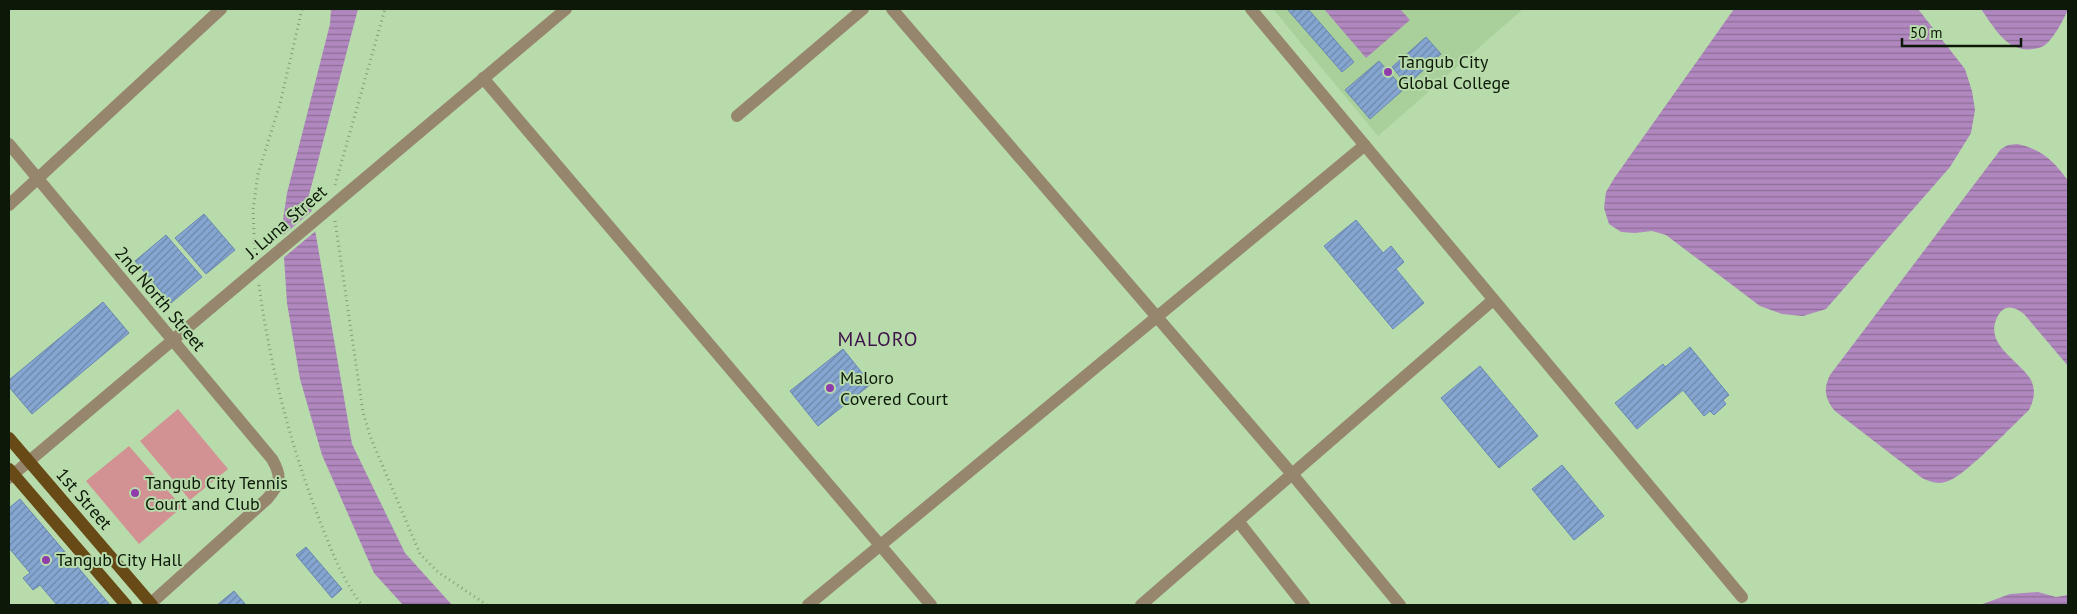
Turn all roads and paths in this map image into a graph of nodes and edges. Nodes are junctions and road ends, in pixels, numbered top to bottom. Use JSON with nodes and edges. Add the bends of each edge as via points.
{"nodes":[{"id":1,"x":220,"y":9,"type":"edge"},
{"id":2,"x":302,"y":9,"type":"edge"},
{"id":3,"x":385,"y":9,"type":"edge"},
{"id":4,"x":566,"y":9,"type":"edge"},
{"id":5,"x":863,"y":9,"type":"edge"},
{"id":6,"x":892,"y":9,"type":"edge"},
{"id":7,"x":1252,"y":9,"type":"edge"},
{"id":8,"x":483,"y":78,"type":"junction"},
{"id":9,"x":737,"y":116,"type":"dead end"},
{"id":10,"x":9,"y":144,"type":"edge"},
{"id":11,"x":1365,"y":145,"type":"junction"},
{"id":12,"x":37,"y":178,"type":"junction"},
{"id":13,"x":333,"y":204,"type":"junction"},
{"id":14,"x":9,"y":205,"type":"edge"},
{"id":15,"x":257,"y":269,"type":"junction"},
{"id":16,"x":1493,"y":300,"type":"junction"},
{"id":17,"x":1156,"y":317,"type":"junction"},
{"id":18,"x":173,"y":341,"type":"junction"},
{"id":19,"x":9,"y":438,"type":"edge"},
{"id":20,"x":28,"y":461,"type":"junction"},
{"id":21,"x":10,"y":474,"type":"edge"},
{"id":22,"x":1292,"y":474,"type":"junction"},
{"id":23,"x":1238,"y":521,"type":"junction"},
{"id":24,"x":879,"y":546,"type":"junction"},
{"id":25,"x":1742,"y":597,"type":"dead end"},
{"id":26,"x":1300,"y":604,"type":"edge"},
{"id":27,"x":126,"y":605,"type":"edge"},
{"id":28,"x":150,"y":605,"type":"edge"},
{"id":29,"x":362,"y":605,"type":"edge"},
{"id":30,"x":488,"y":605,"type":"edge"},
{"id":31,"x":808,"y":605,"type":"edge"},
{"id":32,"x":931,"y":605,"type":"edge"},
{"id":33,"x":1141,"y":605,"type":"edge"},
{"id":34,"x":1400,"y":605,"type":"edge"}],
"edges":[{"from":1,"to":12,"type":"street"},
{"from":2,"to":15,"type":"path","via":[[280,104],[258,174],[253,210]]},
{"from":3,"to":13,"type":"path","via":[[339,166]]},
{"from":4,"to":8,"type":"street","name":"J. Luna Street"},
{"from":5,"to":9,"type":"street"},
{"from":6,"to":17,"type":"street"},
{"from":7,"to":11,"type":"street"},
{"from":8,"to":13,"type":"street","name":"J. Luna Street"},
{"from":8,"to":24,"type":"street"},
{"from":10,"to":12,"type":"street","name":"2nd North Street"},
{"from":11,"to":16,"type":"street"},
{"from":11,"to":17,"type":"street"},
{"from":12,"to":14,"type":"street"},
{"from":12,"to":18,"type":"street","name":"2nd North Street"},
{"from":13,"to":15,"type":"street","name":"J. Luna Street"},
{"from":13,"to":30,"type":"path","via":[[363,412],[370,436],[420,554],[438,572]]},
{"from":15,"to":18,"type":"street","name":"J. Luna Street"},
{"from":15,"to":29,"type":"path","via":[[266,336],[286,423],[339,568]]},
{"from":16,"to":22,"type":"street"},
{"from":16,"to":25,"type":"street"},
{"from":17,"to":22,"type":"street"},
{"from":17,"to":24,"type":"street"},
{"from":18,"to":20,"type":"street","name":"J. Luna Street"},
{"from":18,"to":28,"type":"street","name":"2nd North Street","via":[[272,459],[279,479],[267,500]]},
{"from":19,"to":20,"type":"main road","name":"1st Street"},
{"from":20,"to":21,"type":"street","name":"J. Luna Street"},
{"from":20,"to":28,"type":"main road","name":"1st Street"},
{"from":21,"to":27,"type":"main road"},
{"from":22,"to":23,"type":"street"},
{"from":22,"to":34,"type":"street"},
{"from":23,"to":26,"type":"street"},
{"from":23,"to":33,"type":"street"},
{"from":24,"to":31,"type":"street"},
{"from":24,"to":32,"type":"street"}]}
